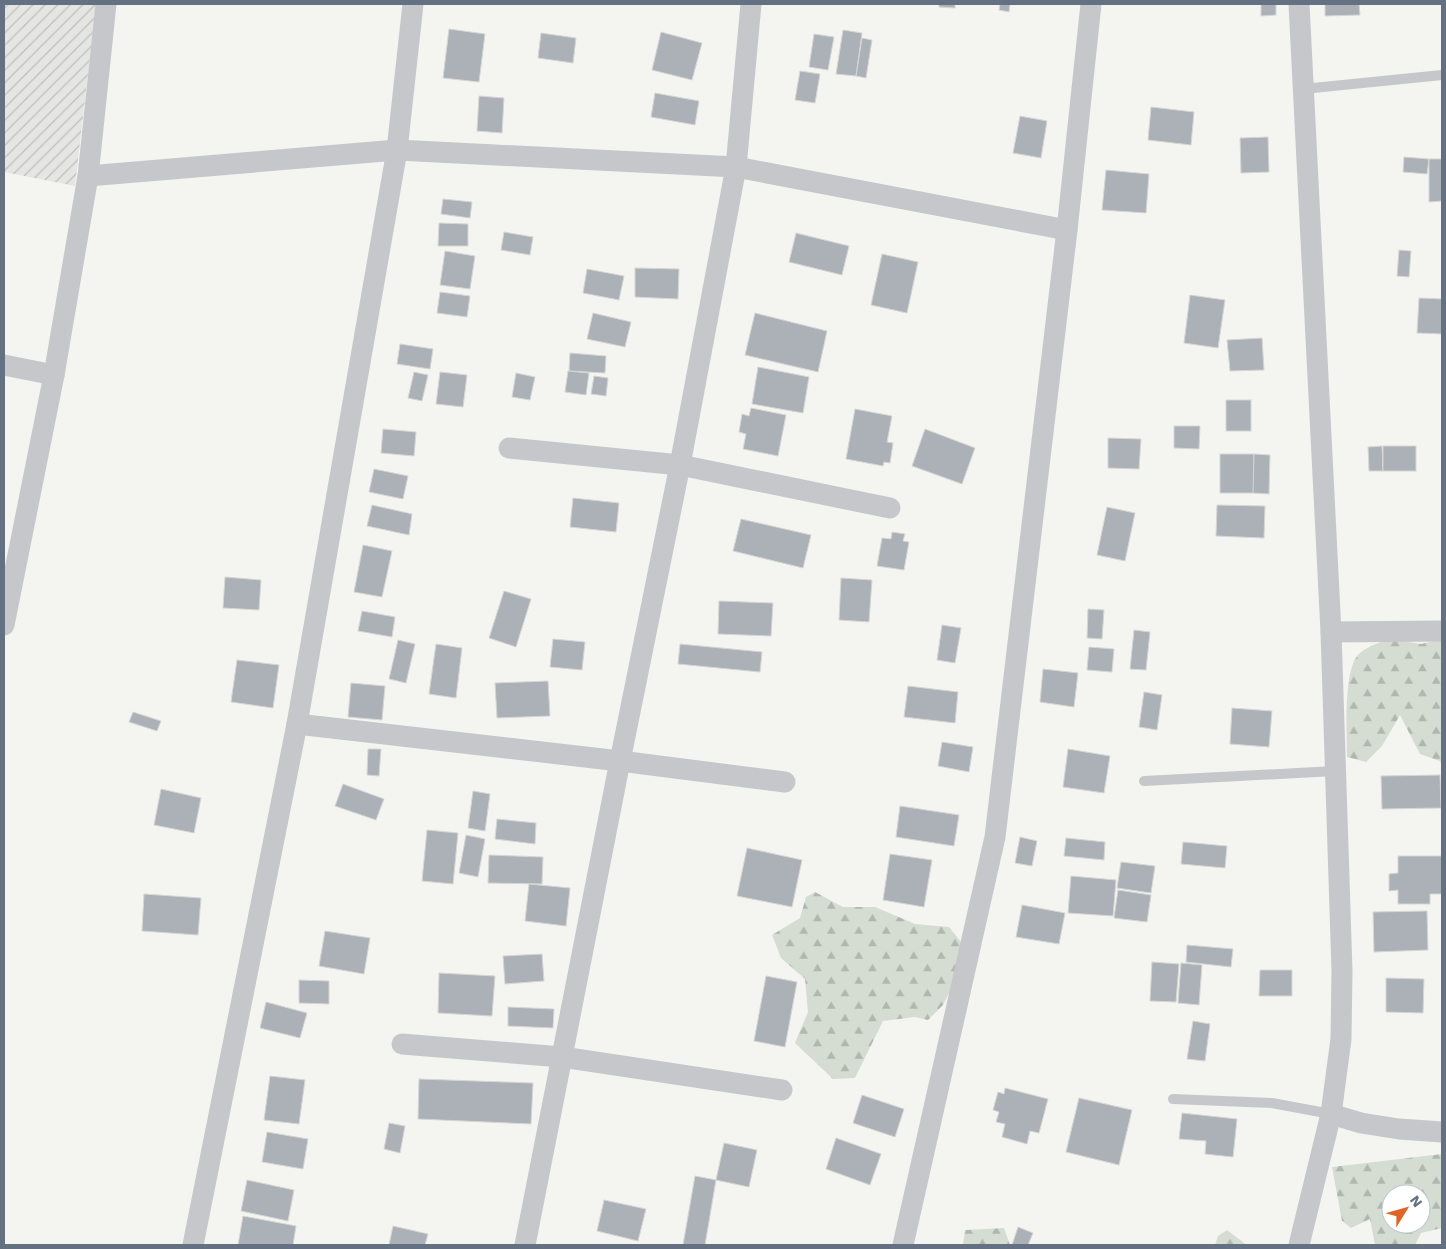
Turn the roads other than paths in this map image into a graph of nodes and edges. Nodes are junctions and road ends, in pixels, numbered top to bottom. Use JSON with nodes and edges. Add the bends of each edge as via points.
{"nodes":[{"id":1,"x":106,"y":4,"type":"edge"},
{"id":2,"x":413,"y":4,"type":"edge"},
{"id":3,"x":751,"y":4,"type":"edge"},
{"id":4,"x":1091,"y":4,"type":"edge"},
{"id":5,"x":1299,"y":4,"type":"edge"},
{"id":6,"x":1442,"y":75,"type":"edge"},
{"id":7,"x":1304,"y":89,"type":"junction"},
{"id":8,"x":397,"y":150,"type":"junction"},
{"id":9,"x":736,"y":167,"type":"junction"},
{"id":10,"x":88,"y":176,"type":"junction"},
{"id":11,"x":1067,"y":230,"type":"junction"},
{"id":12,"x":4,"y":365,"type":"edge"},
{"id":13,"x":54,"y":375,"type":"junction"},
{"id":14,"x":509,"y":448,"type":"dead end"},
{"id":15,"x":680,"y":465,"type":"junction"},
{"id":16,"x":890,"y":508,"type":"dead end"},
{"id":17,"x":4,"y":625,"type":"edge"},
{"id":18,"x":1442,"y":631,"type":"edge"},
{"id":19,"x":1331,"y":632,"type":"junction"},
{"id":20,"x":297,"y":724,"type":"junction"},
{"id":21,"x":620,"y":761,"type":"junction"},
{"id":22,"x":1336,"y":771,"type":"junction"},
{"id":23,"x":1144,"y":781,"type":"dead end"},
{"id":24,"x":785,"y":782,"type":"dead end"},
{"id":25,"x":402,"y":1044,"type":"dead end"},
{"id":26,"x":562,"y":1057,"type":"junction"},
{"id":27,"x":782,"y":1090,"type":"dead end"},
{"id":28,"x":1173,"y":1099,"type":"dead end"},
{"id":29,"x":1331,"y":1114,"type":"junction"},
{"id":30,"x":1442,"y":1132,"type":"edge"},
{"id":31,"x":193,"y":1245,"type":"edge"},
{"id":32,"x":525,"y":1245,"type":"edge"},
{"id":33,"x":903,"y":1245,"type":"edge"},
{"id":34,"x":1299,"y":1245,"type":"edge"}],
"edges":[{"from":1,"to":10,"type":"street"},
{"from":2,"to":8,"type":"street"},
{"from":3,"to":9,"type":"street"},
{"from":4,"to":11,"type":"street"},
{"from":5,"to":7,"type":"street"},
{"from":6,"to":7,"type":"lane"},
{"from":7,"to":19,"type":"street"},
{"from":8,"to":9,"type":"street"},
{"from":8,"to":10,"type":"street"},
{"from":8,"to":20,"type":"street"},
{"from":9,"to":11,"type":"street"},
{"from":9,"to":15,"type":"street"},
{"from":10,"to":13,"type":"street"},
{"from":11,"to":33,"type":"street","via":[[995,837]]},
{"from":12,"to":13,"type":"street"},
{"from":13,"to":17,"type":"street"},
{"from":14,"to":15,"type":"street"},
{"from":15,"to":16,"type":"street"},
{"from":15,"to":21,"type":"street"},
{"from":18,"to":19,"type":"street"},
{"from":19,"to":22,"type":"street"},
{"from":20,"to":21,"type":"street"},
{"from":20,"to":31,"type":"street"},
{"from":21,"to":24,"type":"street"},
{"from":21,"to":26,"type":"street"},
{"from":22,"to":23,"type":"lane"},
{"from":22,"to":29,"type":"street","via":[[1342,990],[1341,1039]]},
{"from":25,"to":26,"type":"street"},
{"from":26,"to":27,"type":"street"},
{"from":26,"to":32,"type":"street"},
{"from":28,"to":29,"type":"lane","via":[[1272,1103]]},
{"from":29,"to":30,"type":"street","via":[[1361,1124]]},
{"from":29,"to":34,"type":"street"}]}
